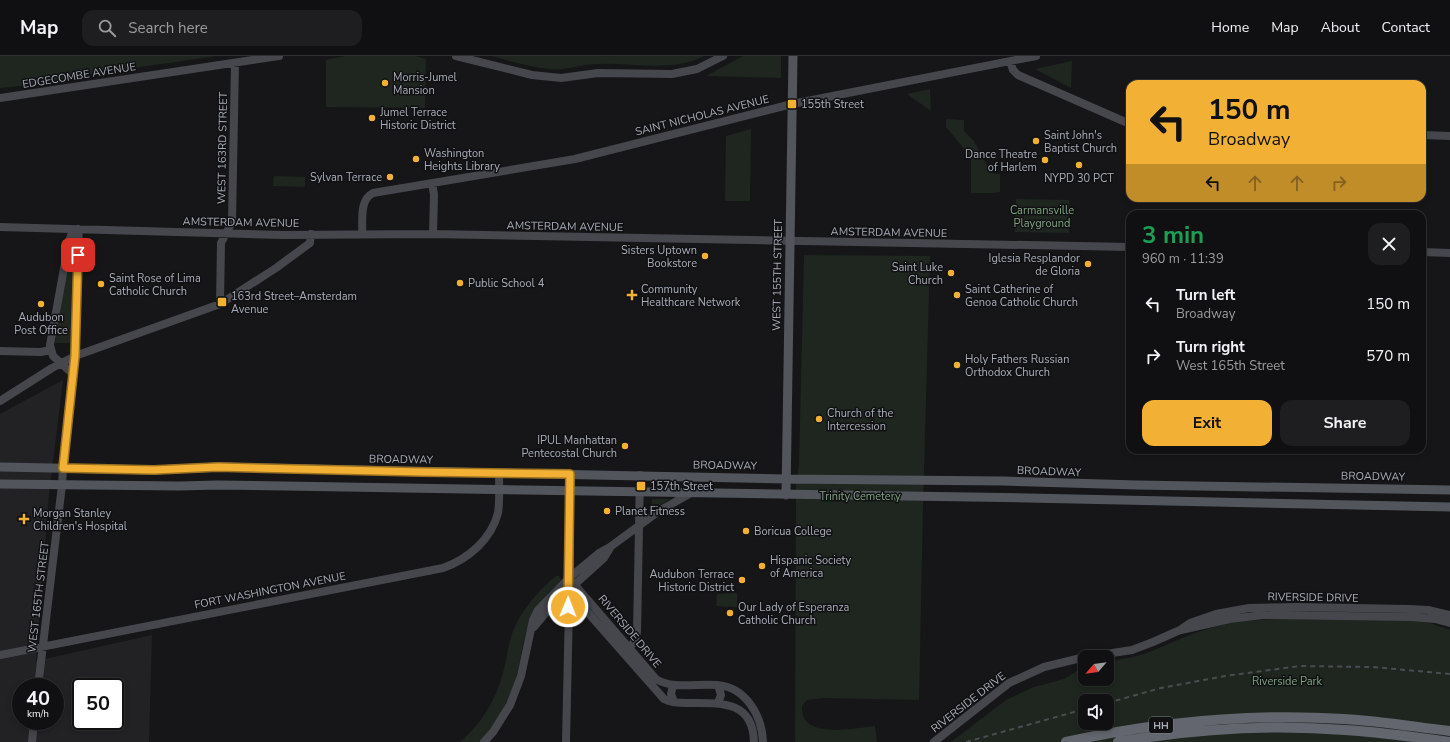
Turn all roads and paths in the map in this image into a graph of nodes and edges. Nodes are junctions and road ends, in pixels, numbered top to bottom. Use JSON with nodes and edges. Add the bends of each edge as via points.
{"nodes":[{"id":1,"x":279,"y":56,"type":"edge"},
{"id":2,"x":456,"y":56,"type":"edge"},
{"id":3,"x":724,"y":56,"type":"edge"},
{"id":4,"x":794,"y":56,"type":"edge"},
{"id":5,"x":1036,"y":56,"type":"edge"},
{"id":6,"x":1010,"y":61,"type":"junction"},
{"id":7,"x":235,"y":63,"type":"junction"},
{"id":8,"x":0,"y":98,"type":"edge"},
{"id":9,"x":792,"y":104,"type":"junction"},
{"id":10,"x":1126,"y":122,"type":"edge"},
{"id":11,"x":1426,"y":135,"type":"edge"},
{"id":12,"x":1450,"y":136,"type":"edge"},
{"id":13,"x":432,"y":184,"type":"junction"},
{"id":14,"x":0,"y":227,"type":"edge"},
{"id":15,"x":78,"y":228,"type":"junction"},
{"id":16,"x":226,"y":233,"type":"junction"},
{"id":17,"x":311,"y":234,"type":"junction"},
{"id":18,"x":362,"y":234,"type":"junction"},
{"id":19,"x":433,"y":234,"type":"junction"},
{"id":20,"x":789,"y":242,"type":"junction"},
{"id":21,"x":1126,"y":247,"type":"edge"},
{"id":22,"x":1426,"y":252,"type":"edge"},
{"id":23,"x":1450,"y":253,"type":"edge"},
{"id":24,"x":220,"y":304,"type":"junction"},
{"id":25,"x":50,"y":350,"type":"junction"},
{"id":26,"x":0,"y":351,"type":"edge"},
{"id":27,"x":75,"y":356,"type":"junction"},
{"id":28,"x":62,"y":363,"type":"junction"},
{"id":29,"x":73,"y":374,"type":"junction"},
{"id":30,"x":0,"y":401,"type":"edge"},
{"id":31,"x":0,"y":467,"type":"edge"},
{"id":32,"x":63,"y":468,"type":"junction"},
{"id":33,"x":499,"y":473,"type":"junction"},
{"id":34,"x":570,"y":474,"type":"junction"},
{"id":35,"x":640,"y":475,"type":"junction"},
{"id":36,"x":786,"y":479,"type":"junction"},
{"id":37,"x":0,"y":484,"type":"edge"},
{"id":38,"x":62,"y":485,"type":"junction"},
{"id":39,"x":1450,"y":490,"type":"edge"},
{"id":40,"x":499,"y":491,"type":"junction"},
{"id":41,"x":569,"y":491,"type":"junction"},
{"id":42,"x":639,"y":492,"type":"junction"},
{"id":43,"x":691,"y":493,"type":"junction"},
{"id":44,"x":786,"y":495,"type":"junction"},
{"id":45,"x":1450,"y":507,"type":"edge"},
{"id":46,"x":638,"y":527,"type":"junction"},
{"id":47,"x":572,"y":580,"type":"junction"},
{"id":48,"x":568,"y":590,"type":"junction"},
{"id":49,"x":1450,"y":616,"type":"edge"},
{"id":50,"x":1450,"y":623,"type":"edge"},
{"id":51,"x":1180,"y":630,"type":"junction"},
{"id":52,"x":530,"y":632,"type":"junction"},
{"id":53,"x":42,"y":647,"type":"junction"},
{"id":54,"x":626,"y":650,"type":"junction"},
{"id":55,"x":1114,"y":653,"type":"edge"},
{"id":56,"x":0,"y":655,"type":"edge"},
{"id":57,"x":1078,"y":659,"type":"edge"},
{"id":58,"x":39,"y":678,"type":"edge"},
{"id":59,"x":674,"y":685,"type":"junction"},
{"id":60,"x":718,"y":685,"type":"junction"},
{"id":61,"x":674,"y":702,"type":"junction"},
{"id":62,"x":718,"y":703,"type":"junction"},
{"id":63,"x":33,"y":730,"type":"edge"},
{"id":64,"x":1450,"y":731,"type":"edge"},
{"id":65,"x":1152,"y":736,"type":"junction"},
{"id":66,"x":32,"y":741,"type":"edge"},
{"id":67,"x":484,"y":742,"type":"edge"},
{"id":68,"x":566,"y":742,"type":"edge"},
{"id":69,"x":754,"y":742,"type":"edge"},
{"id":70,"x":763,"y":742,"type":"edge"},
{"id":71,"x":934,"y":742,"type":"edge"},
{"id":72,"x":1066,"y":742,"type":"edge"},
{"id":73,"x":1118,"y":742,"type":"edge"},
{"id":74,"x":1139,"y":742,"type":"edge"},
{"id":75,"x":1450,"y":742,"type":"edge"}],
"edges":[{"from":1,"to":7,"type":"main road","name":"EDGECOMBE AVENUE"},
{"from":2,"to":3,"type":"main road","via":[[532,75],[561,78],[598,73],[672,74],[697,69]]},
{"from":4,"to":9,"type":"main road","name":"WEST 155TH STREET"},
{"from":5,"to":6,"type":"main road","name":"SAINT NICHOLAS AVENUE"},
{"from":6,"to":9,"type":"main road","name":"SAINT NICHOLAS AVENUE"},
{"from":6,"to":10,"type":"main road","via":[[1013,70],[1018,74]]},
{"from":7,"to":8,"type":"main road","name":"EDGECOMBE AVENUE"},
{"from":7,"to":16,"type":"main road","name":"WEST 163RD STREET","via":[[232,222]]},
{"from":9,"to":13,"type":"main road","name":"SAINT NICHOLAS AVENUE","via":[[575,159]]},
{"from":9,"to":20,"type":"main road","name":"WEST 155TH STREET"},
{"from":11,"to":12,"type":"main road"},
{"from":13,"to":18,"type":"main road","name":"SAINT NICHOLAS AVENUE","via":[[373,193],[364,201]]},
{"from":13,"to":19,"type":"main road"},
{"from":14,"to":15,"type":"main road","name":"AMSTERDAM AVENUE"},
{"from":15,"to":16,"type":"main road","name":"AMSTERDAM AVENUE"},
{"from":15,"to":25,"type":"main road","via":[[72,233],[69,241]]},
{"from":15,"to":27,"type":"main road","name":"WEST 165TH STREET"},
{"from":16,"to":17,"type":"main road","name":"AMSTERDAM AVENUE"},
{"from":16,"to":24,"type":"main road","name":"WEST 163RD STREET","via":[[221,243]]},
{"from":17,"to":18,"type":"main road","name":"AMSTERDAM AVENUE"},
{"from":17,"to":24,"type":"main road","via":[[310,243],[291,258]]},
{"from":18,"to":19,"type":"main road","name":"AMSTERDAM AVENUE"},
{"from":19,"to":20,"type":"main road","name":"AMSTERDAM AVENUE"},
{"from":20,"to":21,"type":"main road","name":"AMSTERDAM AVENUE"},
{"from":20,"to":36,"type":"main road","name":"WEST 155TH STREET"},
{"from":22,"to":23,"type":"main road"},
{"from":24,"to":27,"type":"main road"},
{"from":25,"to":26,"type":"main road"},
{"from":25,"to":28,"type":"main road"},
{"from":27,"to":28,"type":"main road"},
{"from":27,"to":29,"type":"main road","name":"WEST 165TH STREET"},
{"from":28,"to":29,"type":"main road"},
{"from":28,"to":30,"type":"main road"},
{"from":29,"to":32,"type":"main road","name":"WEST 165TH STREET"},
{"from":31,"to":32,"type":"main road","name":"BROADWAY"},
{"from":32,"to":33,"type":"main road","name":"BROADWAY","via":[[154,470],[218,467]]},
{"from":32,"to":38,"type":"main road","name":"WEST 165TH STREET"},
{"from":33,"to":34,"type":"main road","name":"BROADWAY"},
{"from":33,"to":40,"type":"main road","name":"FORT WASHINGTON AVENUE"},
{"from":34,"to":35,"type":"main road","name":"BROADWAY"},
{"from":34,"to":41,"type":"main road"},
{"from":35,"to":36,"type":"main road","name":"BROADWAY"},
{"from":35,"to":42,"type":"main road"},
{"from":36,"to":39,"type":"main road","name":"BROADWAY"},
{"from":36,"to":44,"type":"main road","name":"WEST 155TH STREET"},
{"from":37,"to":38,"type":"main road"},
{"from":38,"to":40,"type":"main road","via":[[218,485]]},
{"from":38,"to":53,"type":"main road","name":"WEST 165TH STREET"},
{"from":40,"to":41,"type":"main road"},
{"from":40,"to":53,"type":"main road","name":"FORT WASHINGTON AVENUE","via":[[498,513],[485,539],[470,554],[447,566]]},
{"from":41,"to":42,"type":"main road"},
{"from":41,"to":47,"type":"main road"},
{"from":42,"to":43,"type":"main road"},
{"from":42,"to":46,"type":"main road"},
{"from":43,"to":44,"type":"main road"},
{"from":43,"to":46,"type":"main road","via":[[659,511]]},
{"from":44,"to":45,"type":"main road"},
{"from":46,"to":47,"type":"main road","via":[[599,553]]},
{"from":46,"to":54,"type":"main road","via":[[637,632],[634,641]]},
{"from":47,"to":48,"type":"main road"},
{"from":47,"to":52,"type":"main road","via":[[538,610]]},
{"from":47,"to":54,"type":"main road","name":"RIVERSIDE DRIVE"},
{"from":48,"to":52,"type":"main road"},
{"from":48,"to":54,"type":"main road","name":"RIVERSIDE DRIVE"},
{"from":48,"to":68,"type":"main road"},
{"from":49,"to":51,"type":"main road","name":"RIVERSIDE DRIVE","via":[[1422,609],[1261,607],[1211,616],[1190,622]]},
{"from":50,"to":51,"type":"main road","name":"RIVERSIDE DRIVE","via":[[1422,617],[1263,615]]},
{"from":51,"to":55,"type":"main road","name":"RIVERSIDE DRIVE","via":[[1132,650]]},
{"from":52,"to":67,"type":"main road","via":[[521,676],[510,705]]},
{"from":53,"to":56,"type":"main road","name":"FORT WASHINGTON AVENUE"},
{"from":53,"to":58,"type":"main road","name":"WEST 165TH STREET"},
{"from":54,"to":59,"type":"main road","name":"RIVERSIDE DRIVE","via":[[656,679]]},
{"from":54,"to":61,"type":"main road","name":"RIVERSIDE DRIVE","via":[[664,700]]},
{"from":57,"to":71,"type":"main road","name":"RIVERSIDE DRIVE","via":[[1044,668],[1009,683]]},
{"from":59,"to":60,"type":"main road","name":"RIVERSIDE DRIVE"},
{"from":59,"to":61,"type":"main road","via":[[671,694]]},
{"from":60,"to":62,"type":"main road","via":[[721,695]]},
{"from":60,"to":70,"type":"main road","name":"RIVERSIDE DRIVE","via":[[728,687],[751,704],[760,722]]},
{"from":61,"to":62,"type":"main road","name":"RIVERSIDE DRIVE"},
{"from":62,"to":69,"type":"main road","name":"RIVERSIDE DRIVE","via":[[734,706],[742,711],[752,728]]},
{"from":63,"to":66,"type":"main road"},
{"from":64,"to":72,"type":"highway","number":"HH","via":[[1370,721],[1300,717],[1213,719],[1149,726]]},
{"from":65,"to":73,"type":"highway","number":"HH"},
{"from":65,"to":74,"type":"highway"},
{"from":65,"to":75,"type":"highway","number":"HH","via":[[1260,728],[1326,729]]}]}
